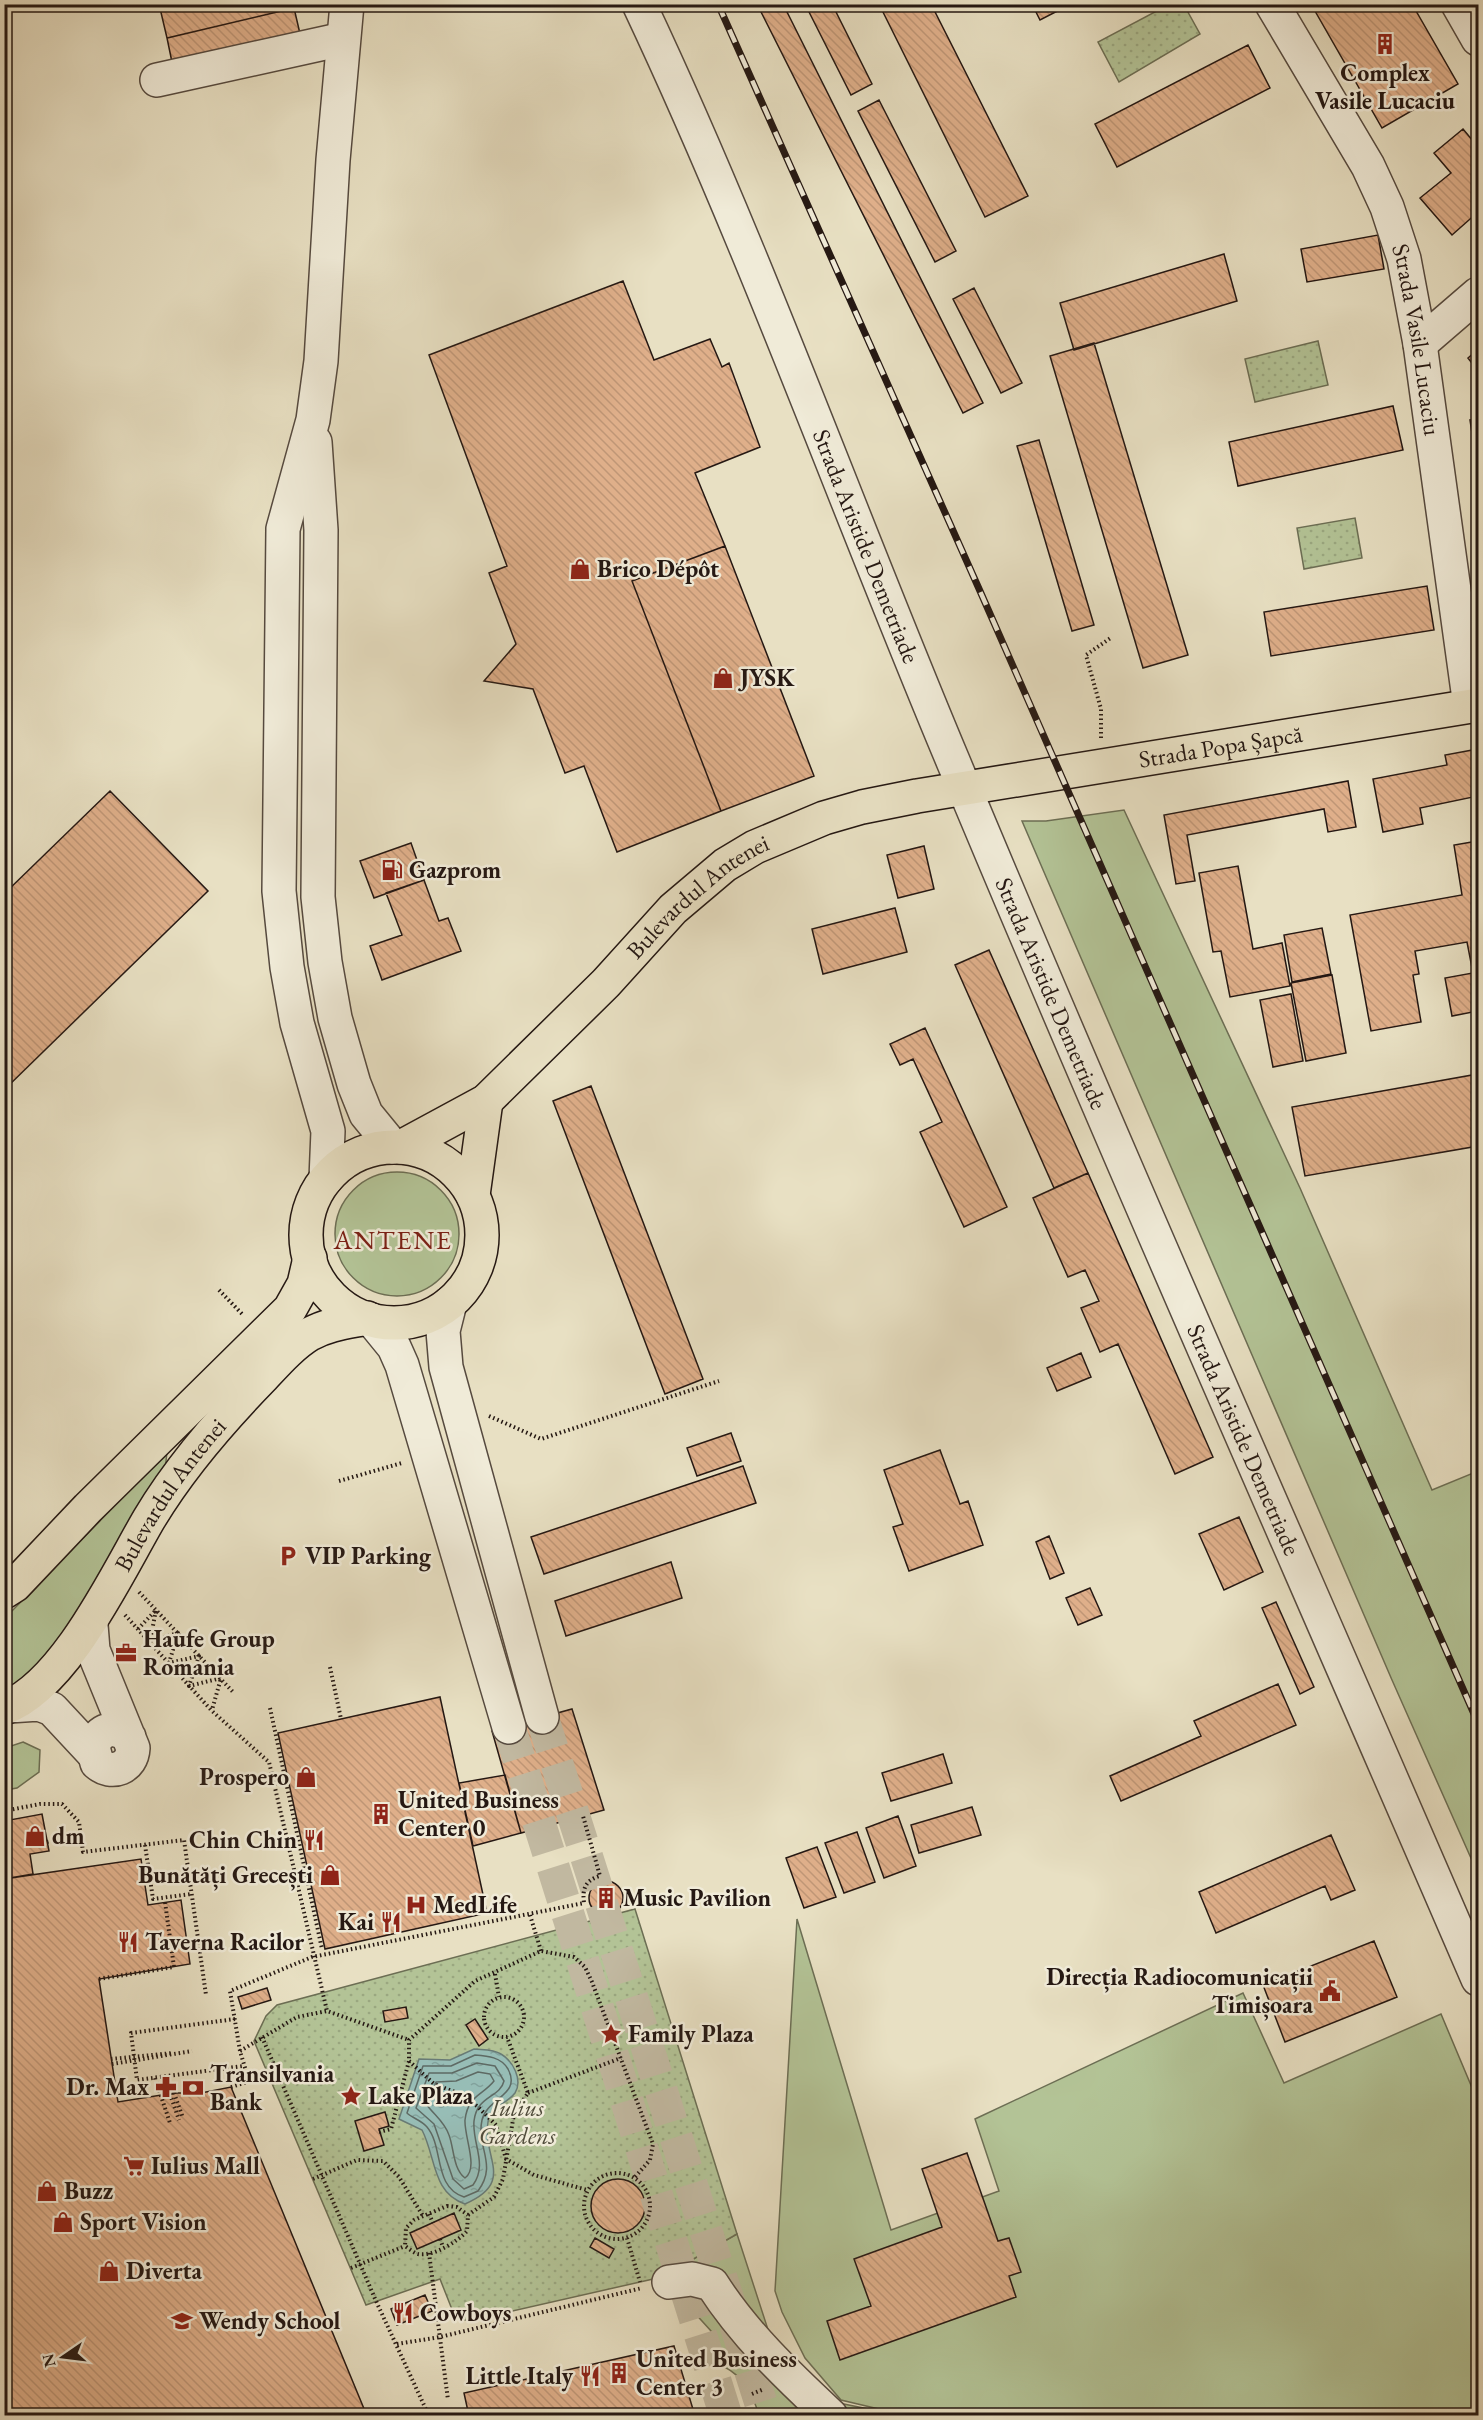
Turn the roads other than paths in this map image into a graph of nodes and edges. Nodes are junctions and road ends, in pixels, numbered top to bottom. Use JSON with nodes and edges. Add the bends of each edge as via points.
{"nodes":[{"id":1,"x":347,"y":4,"type":"edge"},
{"id":2,"x":639,"y":4,"type":"edge"},
{"id":3,"x":1272,"y":4,"type":"edge"},
{"id":4,"x":1458,"y":4,"type":"edge"},
{"id":5,"x":343,"y":39,"type":"junction"},
{"id":6,"x":1479,"y":39,"type":"edge"},
{"id":7,"x":157,"y":80,"type":"dead end"},
{"id":8,"x":1479,"y":294,"type":"edge"},
{"id":9,"x":1420,"y":344,"type":"junction"},
{"id":10,"x":313,"y":420,"type":"junction"},
{"id":11,"x":1474,"y":705,"type":"edge"},
{"id":12,"x":964,"y":788,"type":"junction"},
{"id":13,"x":486,"y":1101,"type":"junction"},
{"id":14,"x":397,"y":1147,"type":"junction"},
{"id":15,"x":326,"y":1179,"type":"junction"},
{"id":16,"x":473,"y":1195,"type":"junction"},
{"id":17,"x":310,"y":1258,"type":"junction"},
{"id":18,"x":450,"y":1304,"type":"junction"},
{"id":19,"x":369,"y":1319,"type":"junction"},
{"id":20,"x":4,"y":1592,"type":"edge"},
{"id":21,"x":90,"y":1625,"type":"junction"},
{"id":22,"x":7,"y":1707,"type":"edge"},
{"id":23,"x":542,"y":1718,"type":"tunnel mouth"},
{"id":24,"x":509,"y":1727,"type":"tunnel mouth"},
{"id":25,"x":1479,"y":1979,"type":"edge"},
{"id":26,"x":655,"y":2282,"type":"road end"},
{"id":27,"x":831,"y":2415,"type":"edge"}],
"edges":[{"from":1,"to":5,"type":"street"},
{"from":2,"to":12,"type":"street","name":"Strada Aristide Demetriade","via":[[747,248]]},
{"from":3,"to":9,"type":"street","name":"Strada Vasile Lucaciu","via":[[1382,193],[1404,259]]},
{"from":4,"to":6,"type":"street"},
{"from":5,"to":7,"type":"street"},
{"from":5,"to":10,"type":"street","via":[[321,360]]},
{"from":8,"to":9,"type":"street"},
{"from":9,"to":11,"type":"street","name":"Strada Vasile Lucaciu"},
{"from":10,"to":14,"type":"street","via":[[321,530],[318,897],[325,962],[335,1018],[354,1084],[366,1114]]},
{"from":10,"to":15,"type":"street","via":[[283,529],[279,891],[286,968],[297,1023],[328,1131]]},
{"from":11,"to":12,"type":"main road","name":"Strada Popa Șapcă"},
{"from":12,"to":13,"type":"main road","name":"Bulevardul Antenei","via":[[824,818],[755,847],[725,865],[673,909],[606,984]]},
{"from":12,"to":25,"type":"street","name":"Strada Aristide Demetriade"},
{"from":13,"to":14,"type":"main road","name":"Bulevardul Antenei"},
{"from":13,"to":16,"type":"main road"},
{"from":14,"to":15,"type":"main road","via":[[377,1148],[349,1159]]},
{"from":14,"to":16,"type":"main road","via":[[423,1152],[443,1162],[460,1176]]},
{"from":15,"to":17,"type":"main road","via":[[309,1217]]},
{"from":16,"to":18,"type":"main road","via":[[482,1224],[481,1253],[469,1281]]},
{"from":17,"to":19,"type":"main road","via":[[331,1295]]},
{"from":17,"to":20,"type":"main road","name":"Bulevardul Antenei","via":[[304,1284],[290,1309]]},
{"from":18,"to":19,"type":"main road","via":[[413,1321]]},
{"from":18,"to":23,"type":"street","via":[[443,1331],[446,1367]]},
{"from":19,"to":21,"type":"main road","name":"Bulevardul Antenei","via":[[333,1324],[310,1335],[283,1356],[235,1405],[151,1517]]},
{"from":19,"to":24,"type":"street","via":[[394,1347],[402,1365]]},
{"from":21,"to":22,"type":"main road","name":"Bulevardul Antenei","via":[[41,1682]]},
{"from":21,"to":22,"type":"street","via":[[93,1650],[129,1737],[117,1730],[104,1731],[95,1740],[93,1754],[52,1708],[39,1704]]},
{"from":26,"to":27,"type":"street","via":[[692,2279],[712,2284],[740,2324]]}]}
